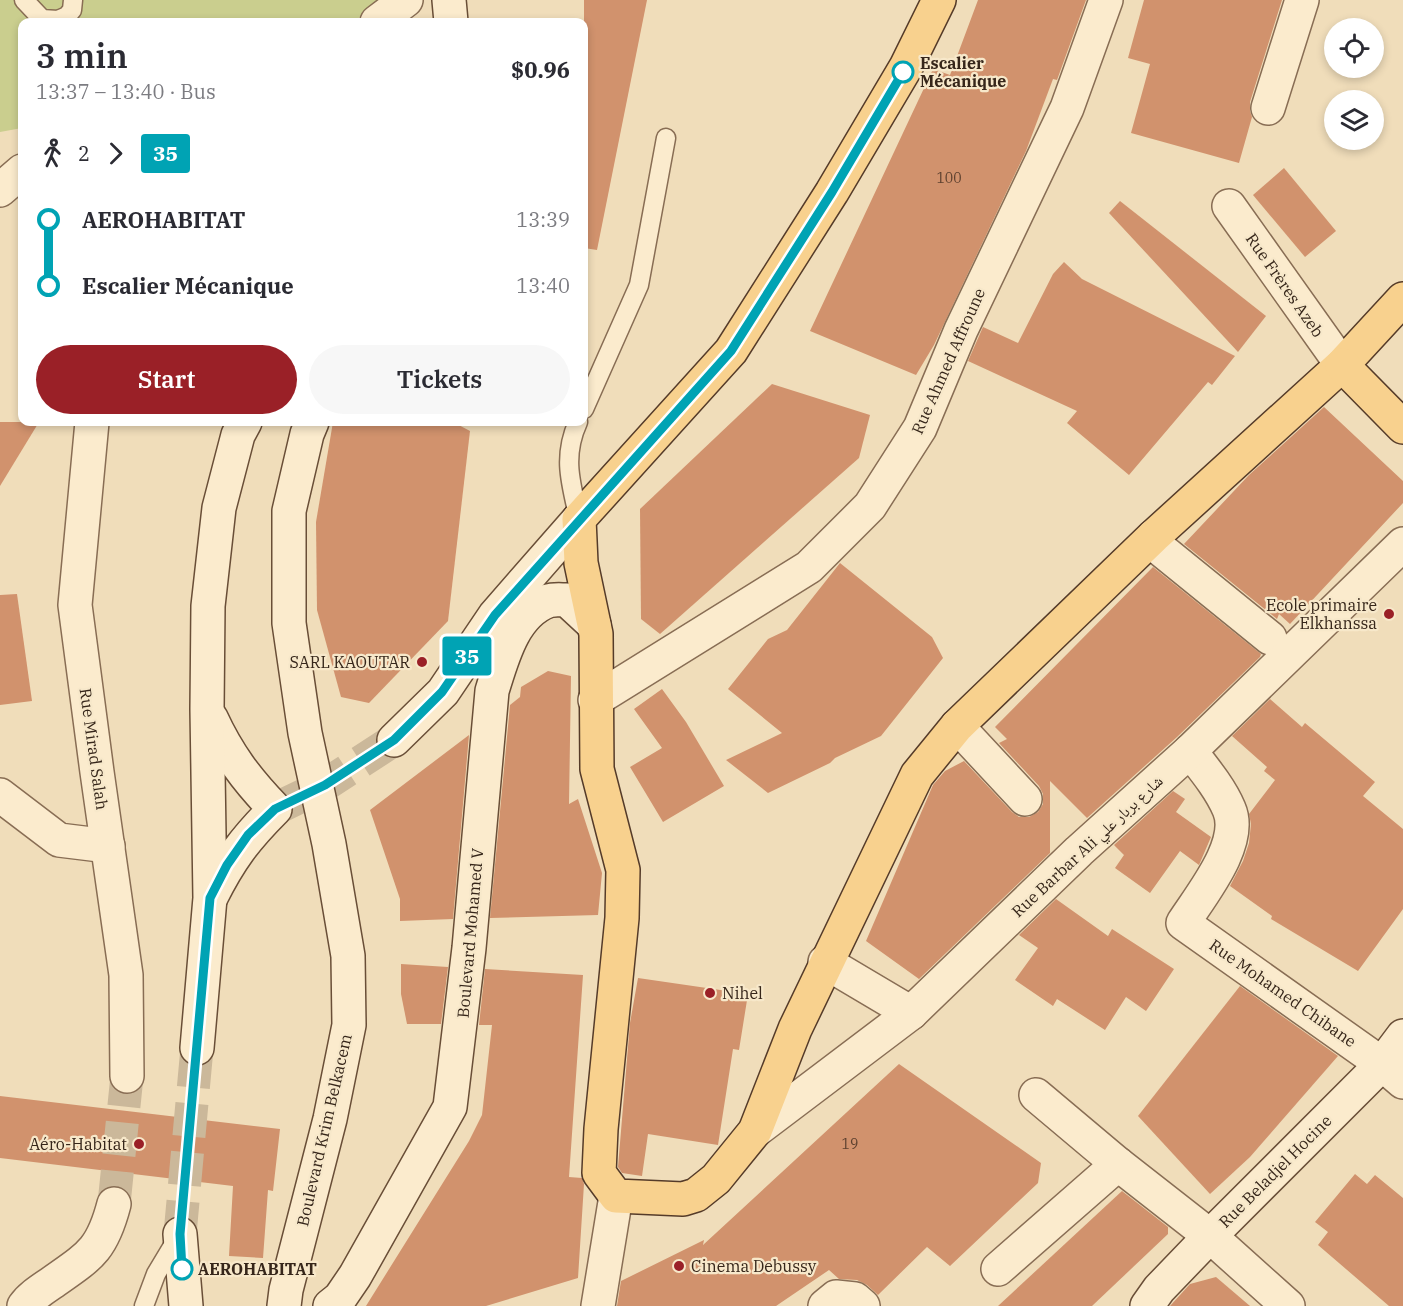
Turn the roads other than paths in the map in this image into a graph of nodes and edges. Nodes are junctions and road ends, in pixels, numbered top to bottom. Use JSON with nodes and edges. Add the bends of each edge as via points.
{"nodes":[{"id":1,"x":24,"y":0,"type":"edge"},
{"id":2,"x":73,"y":0,"type":"edge"},
{"id":3,"x":406,"y":0,"type":"edge"},
{"id":4,"x":449,"y":0,"type":"edge"},
{"id":5,"x":939,"y":0,"type":"edge"},
{"id":6,"x":1106,"y":0,"type":"edge"},
{"id":7,"x":1302,"y":0,"type":"edge"},
{"id":8,"x":41,"y":18,"type":"edge"},
{"id":9,"x":63,"y":18,"type":"edge"},
{"id":10,"x":382,"y":18,"type":"edge"},
{"id":11,"x":451,"y":18,"type":"edge"},
{"id":12,"x":1268,"y":108,"type":"dead end"},
{"id":13,"x":666,"y":138,"type":"dead end"},
{"id":14,"x":18,"y":174,"type":"edge"},
{"id":15,"x":0,"y":190,"type":"edge"},
{"id":16,"x":1229,"y":206,"type":"dead end"},
{"id":17,"x":1403,"y":299,"type":"edge"},
{"id":18,"x":1342,"y":365,"type":"junction"},
{"id":19,"x":588,"y":400,"type":"edge"},
{"id":20,"x":92,"y":426,"type":"edge"},
{"id":21,"x":243,"y":426,"type":"edge"},
{"id":22,"x":310,"y":426,"type":"edge"},
{"id":23,"x":576,"y":426,"type":"edge"},
{"id":24,"x":1403,"y":427,"type":"edge"},
{"id":25,"x":579,"y":519,"type":"junction"},
{"id":26,"x":1154,"y":536,"type":"junction"},
{"id":27,"x":1403,"y":544,"type":"edge"},
{"id":28,"x":594,"y":625,"type":"junction"},
{"id":29,"x":1270,"y":638,"type":"dead end"},
{"id":30,"x":595,"y":700,"type":"junction"},
{"id":31,"x":207,"y":709,"type":"junction"},
{"id":32,"x":957,"y":726,"type":"junction"},
{"id":33,"x":394,"y":740,"type":"tunnel mouth"},
{"id":34,"x":1190,"y":751,"type":"junction"},
{"id":35,"x":0,"y":795,"type":"edge"},
{"id":36,"x":1025,"y":799,"type":"dead end"},
{"id":37,"x":108,"y":846,"type":"junction"},
{"id":38,"x":210,"y":898,"type":"junction"},
{"id":39,"x":825,"y":962,"type":"junction"},
{"id":40,"x":911,"y":1013,"type":"junction"},
{"id":41,"x":1403,"y":1036,"type":"edge"},
{"id":42,"x":197,"y":1048,"type":"tunnel mouth"},
{"id":43,"x":1393,"y":1073,"type":"edge"},
{"id":44,"x":127,"y":1076,"type":"tunnel mouth"},
{"id":45,"x":1036,"y":1095,"type":"dead end"},
{"id":46,"x":755,"y":1131,"type":"junction"},
{"id":47,"x":1118,"y":1164,"type":"junction"},
{"id":48,"x":616,"y":1196,"type":"junction"},
{"id":49,"x":114,"y":1204,"type":"tunnel mouth"},
{"id":50,"x":180,"y":1234,"type":"joint"},
{"id":51,"x":1210,"y":1236,"type":"junction"},
{"id":52,"x":998,"y":1269,"type":"dead end"},
{"id":53,"x":192,"y":1299,"type":"edge"},
{"id":54,"x":24,"y":1306,"type":"edge"},
{"id":55,"x":144,"y":1306,"type":"edge"},
{"id":56,"x":284,"y":1306,"type":"edge"},
{"id":57,"x":330,"y":1306,"type":"edge"},
{"id":58,"x":597,"y":1306,"type":"edge"},
{"id":59,"x":825,"y":1306,"type":"edge"},
{"id":60,"x":863,"y":1306,"type":"edge"},
{"id":61,"x":1147,"y":1306,"type":"edge"},
{"id":62,"x":1288,"y":1306,"type":"edge"}],
"edges":[{"from":1,"to":8,"type":"lane"},
{"from":2,"to":9,"type":"lane","via":[[72,10]]},
{"from":3,"to":10,"type":"street"},
{"from":4,"to":11,"type":"street"},
{"from":5,"to":25,"type":"main road","via":[[906,67],[832,192],[731,351]]},
{"from":6,"to":30,"type":"street","name":"Rue Ahmed Affroune","via":[[1067,108],[961,330],[921,428],[870,506],[808,567]]},
{"from":7,"to":12,"type":"street"},
{"from":13,"to":19,"type":"lane","via":[[639,285]]},
{"from":14,"to":15,"type":"street"},
{"from":16,"to":18,"type":"street","name":"Rue Frères Azeb"},
{"from":17,"to":18,"type":"main road"},
{"from":18,"to":24,"type":"main road"},
{"from":18,"to":26,"type":"main road"},
{"from":20,"to":37,"type":"street","name":"Rue Mirad Salah","via":[[75,605]]},
{"from":21,"to":31,"type":"street","via":[[219,508],[208,606]]},
{"from":22,"to":56,"type":"street","name":"Boulevard Krim Belkacem","via":[[290,511],[289,623],[305,733],[348,956],[349,1025]]},
{"from":23,"to":25,"type":"lane","via":[[568,472]]},
{"from":25,"to":28,"type":"main road","via":[[581,563]]},
{"from":25,"to":33,"type":"street","via":[[495,615],[442,692]]},
{"from":26,"to":29,"type":"street","via":[[1159,549]]},
{"from":26,"to":32,"type":"main road"},
{"from":27,"to":34,"type":"street","name":"Rue Barbar Ali شارع بربار علي"},
{"from":28,"to":30,"type":"main road"},
{"from":28,"to":57,"type":"street","name":"Boulevard Mohamed V","via":[[567,600],[549,600],[527,614],[513,633],[497,673],[492,690],[470,948],[450,1107],[355,1276]]},
{"from":30,"to":48,"type":"main road","via":[[597,769],[623,870],[599,1173]]},
{"from":31,"to":38,"type":"street"},
{"from":31,"to":38,"type":"street","via":[[246,780],[275,809],[248,835]]},
{"from":32,"to":36,"type":"street"},
{"from":32,"to":39,"type":"main road","via":[[917,776]]},
{"from":34,"to":40,"type":"street","name":"Rue Barbar Ali شارع بربار علي","via":[[1079,850]]},
{"from":34,"to":43,"type":"street","name":"Rue Mohamed Chibane","via":[[1222,795],[1231,812],[1233,832],[1226,854],[1183,923]]},
{"from":35,"to":37,"type":"street","via":[[59,840]]},
{"from":37,"to":44,"type":"street","name":"Rue Mirad Salah","via":[[126,975]]},
{"from":38,"to":42,"type":"street"},
{"from":39,"to":40,"type":"street"},
{"from":39,"to":46,"type":"main road"},
{"from":40,"to":46,"type":"street","name":"Rue Barbar Ali شارع بربار علي"},
{"from":41,"to":43,"type":"street","name":"Rue Beladjel Hocine"},
{"from":43,"to":51,"type":"street","name":"Rue Beladjel Hocine"},
{"from":45,"to":47,"type":"street"},
{"from":46,"to":48,"type":"main road","via":[[716,1179],[696,1195],[670,1200]]},
{"from":47,"to":51,"type":"street"},
{"from":47,"to":52,"type":"street"},
{"from":48,"to":58,"type":"street"},
{"from":49,"to":54,"type":"street","via":[[106,1233],[88,1256]]},
{"from":50,"to":53,"type":"street"},
{"from":50,"to":55,"type":"lane","via":[[156,1274]]},
{"from":51,"to":61,"type":"street","name":"Rue Beladjel Hocine"},
{"from":51,"to":62,"type":"street"},
{"from":59,"to":60,"type":"street","via":[[836,1297],[855,1299]]}]}
